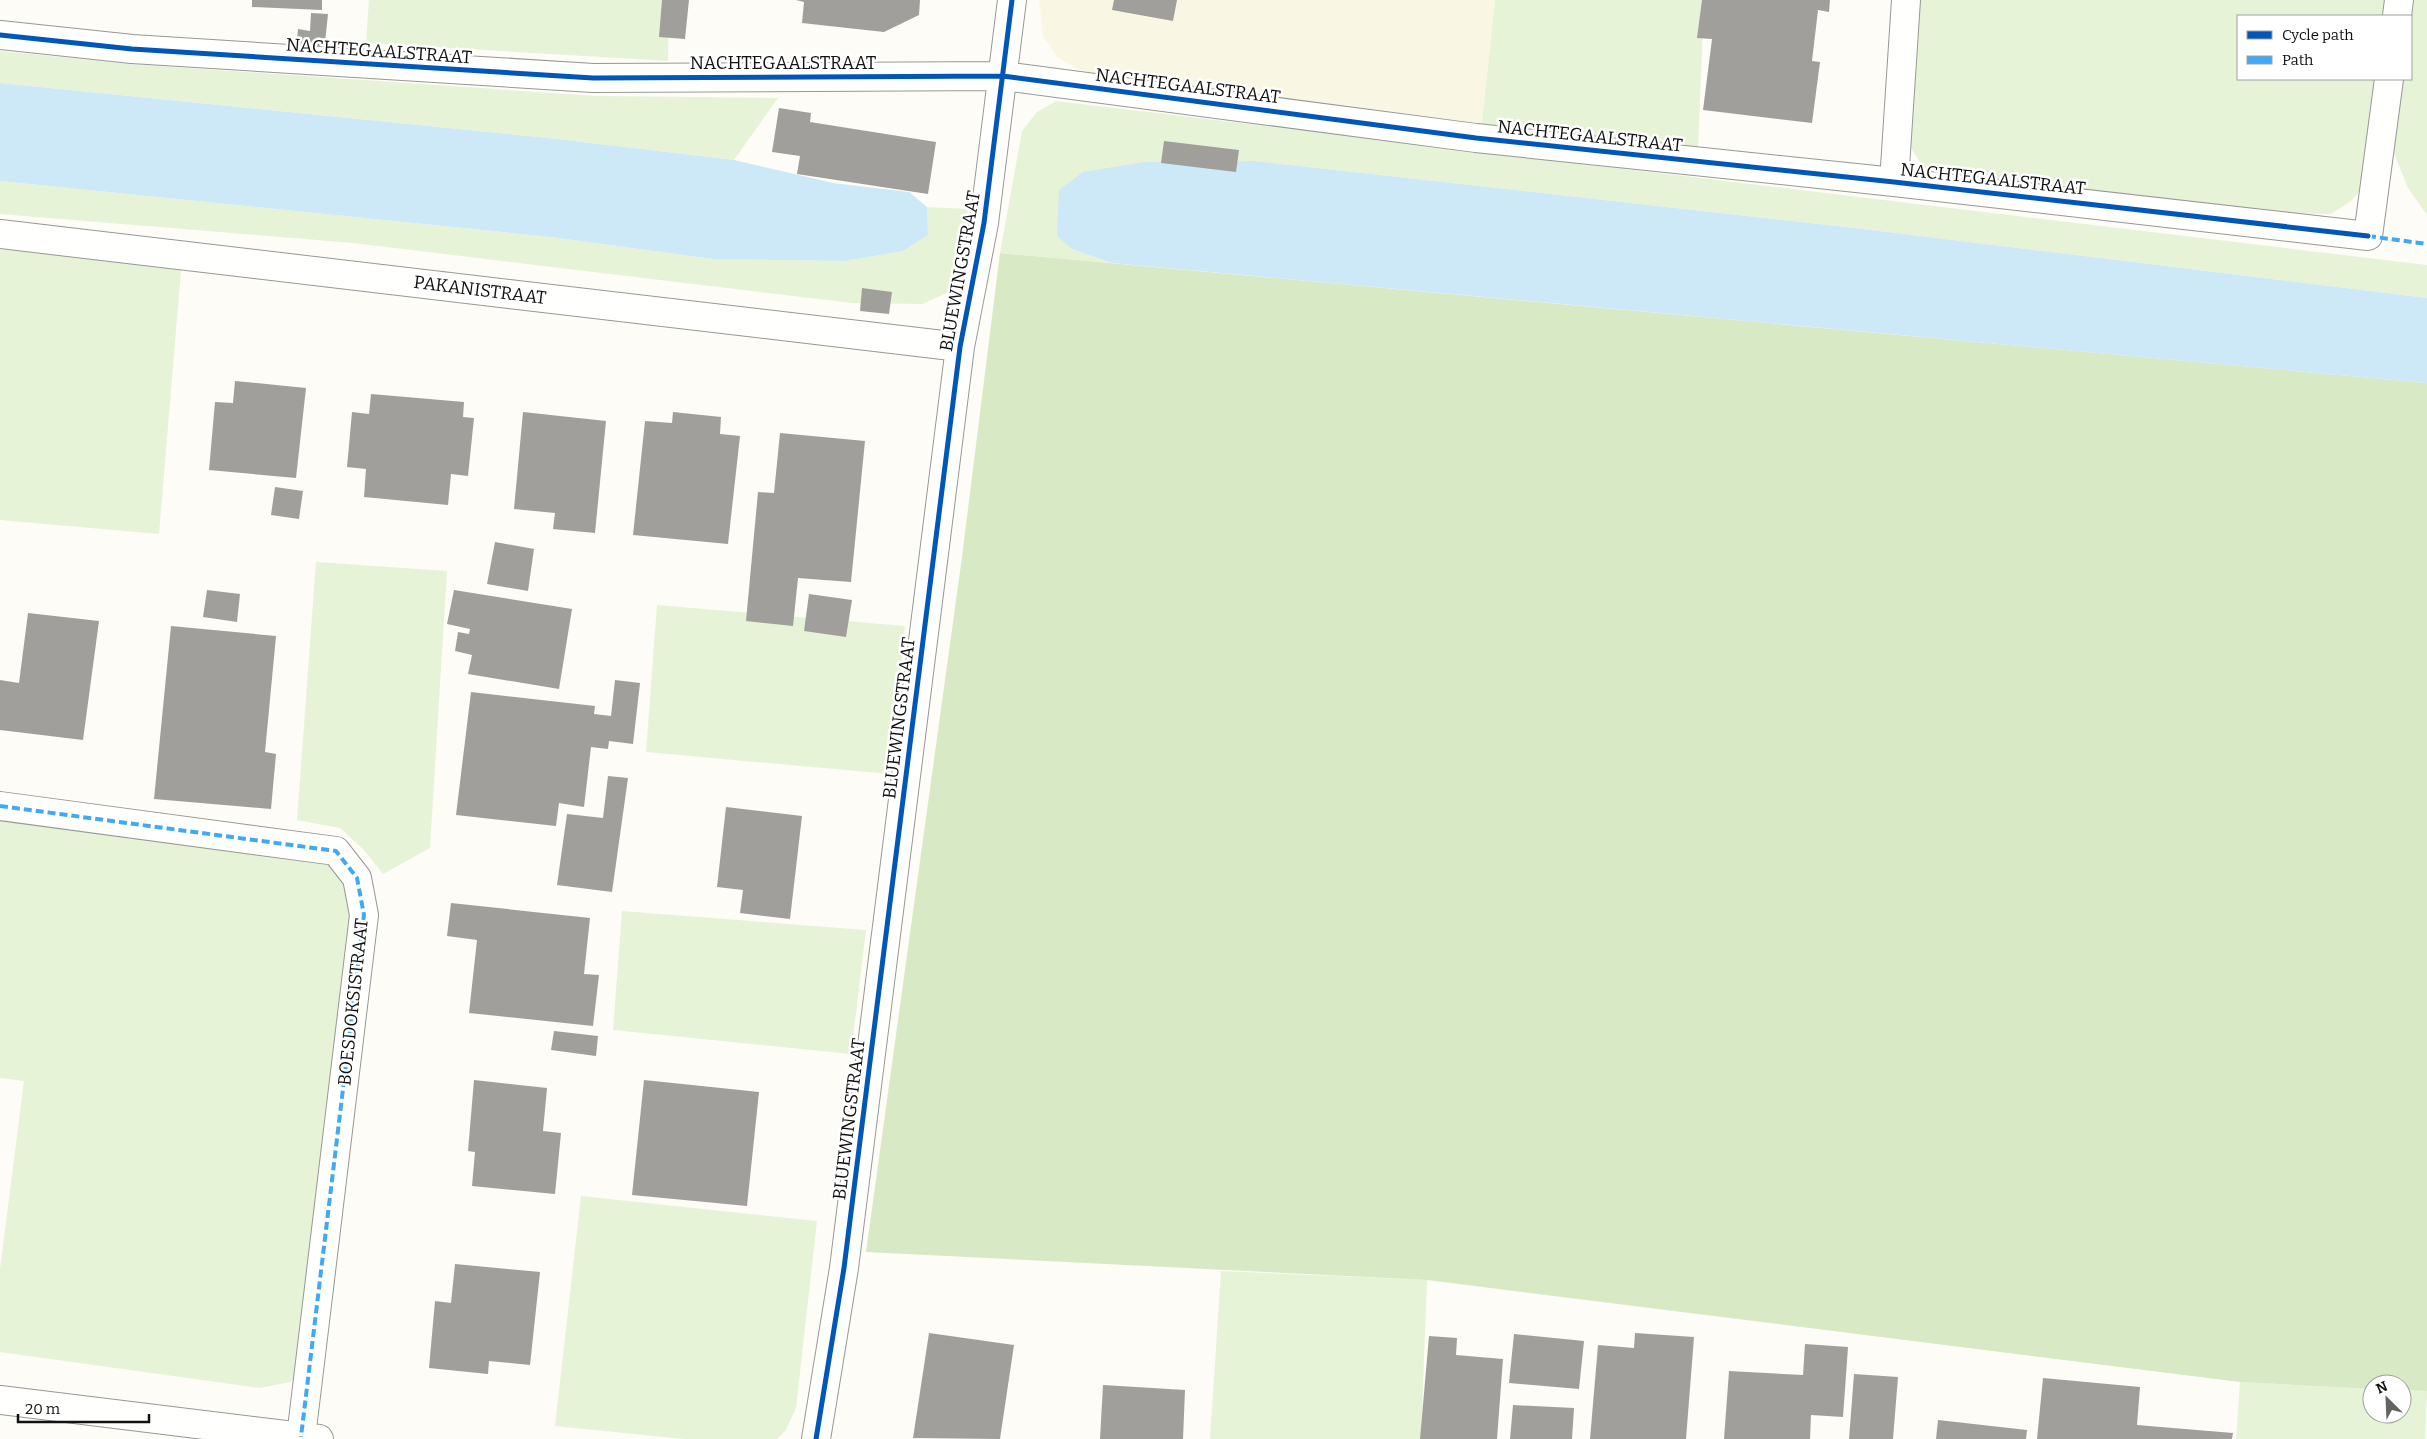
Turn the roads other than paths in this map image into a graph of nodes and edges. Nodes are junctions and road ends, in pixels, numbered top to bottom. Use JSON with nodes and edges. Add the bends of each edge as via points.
{"nodes":[{"id":1,"x":1012,"y":0,"type":"edge"},
{"id":2,"x":1906,"y":0,"type":"edge"},
{"id":3,"x":2399,"y":0,"type":"edge"},
{"id":4,"x":2397,"y":15,"type":"edge"},
{"id":5,"x":0,"y":35,"type":"edge"},
{"id":6,"x":1003,"y":76,"type":"junction"},
{"id":7,"x":2389,"y":80,"type":"edge"},
{"id":8,"x":1894,"y":182,"type":"junction"},
{"id":9,"x":0,"y":234,"type":"edge"},
{"id":10,"x":960,"y":347,"type":"junction"},
{"id":11,"x":0,"y":806,"type":"edge"},
{"id":12,"x":0,"y":1400,"type":"edge"},
{"id":13,"x":310,"y":1438,"type":"edge"},
{"id":14,"x":816,"y":1439,"type":"edge"}],
"edges":[{"from":1,"to":6,"type":"street","name":"BLUEWINGSTRAAT"},
{"from":2,"to":8,"type":"street"},
{"from":3,"to":4,"type":"street"},
{"from":5,"to":6,"type":"street","name":"NACHTEGAALSTRAAT","via":[[132,49],[593,78]]},
{"from":6,"to":8,"type":"street","name":"NACHTEGAALSTRAAT","via":[[1476,138]]},
{"from":6,"to":10,"type":"street","name":"BLUEWINGSTRAAT","via":[[984,223]]},
{"from":7,"to":8,"type":"street","name":"NACHTEGAALSTRAAT","via":[[2368,236]]},
{"from":9,"to":10,"type":"street","name":"PAKANISTRAAT"},
{"from":10,"to":14,"type":"street","name":"BLUEWINGSTRAAT","via":[[844,1268]]},
{"from":11,"to":13,"type":"street","name":"BOESDOKSISTRAAT","via":[[336,851],[357,878],[364,915]]},
{"from":12,"to":13,"type":"street"}]}
